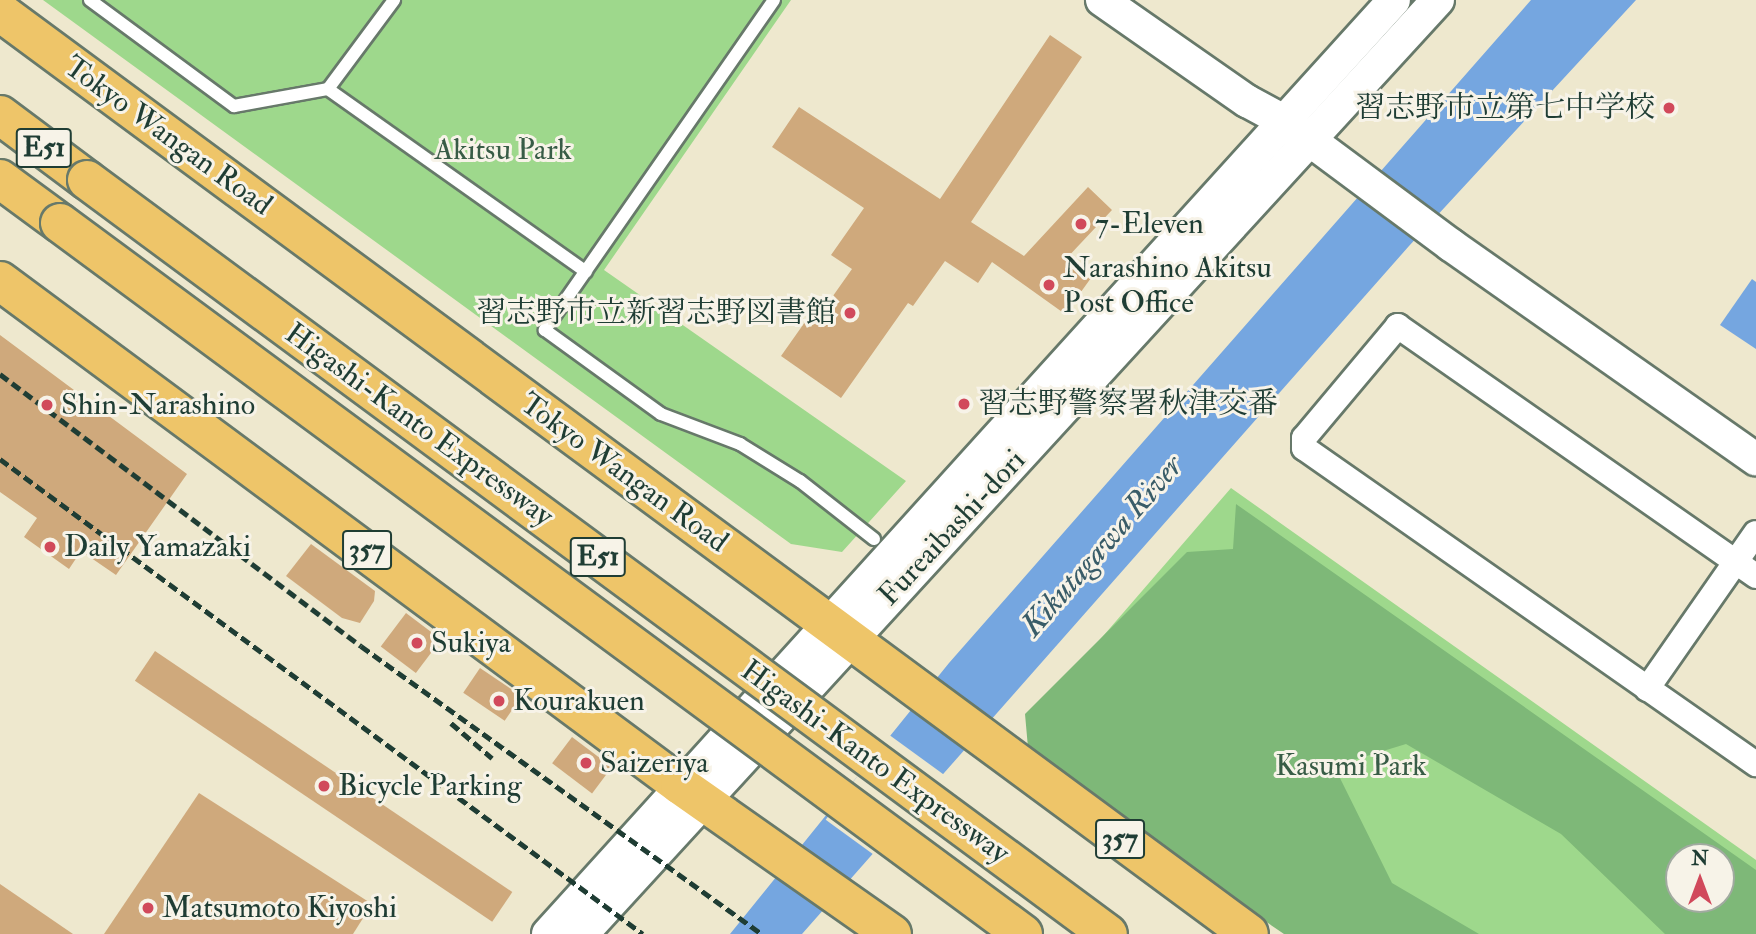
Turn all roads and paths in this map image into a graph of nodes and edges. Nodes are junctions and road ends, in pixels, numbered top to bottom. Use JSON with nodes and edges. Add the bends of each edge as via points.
{"nodes":[{"id":1,"x":90,"y":0,"type":"edge"},
{"id":2,"x":394,"y":0,"type":"edge"},
{"id":3,"x":774,"y":0,"type":"edge"},
{"id":4,"x":1102,"y":0,"type":"edge"},
{"id":5,"x":1394,"y":0,"type":"edge"},
{"id":6,"x":1438,"y":0,"type":"edge"},
{"id":7,"x":0,"y":12,"type":"edge"},
{"id":8,"x":328,"y":89,"type":"junction"},
{"id":9,"x":0,"y":115,"type":"edge"},
{"id":10,"x":1284,"y":121,"type":"junction"},
{"id":11,"x":1311,"y":141,"type":"junction"},
{"id":12,"x":0,"y":179,"type":"edge"},
{"id":13,"x":586,"y":272,"type":"junction"},
{"id":14,"x":0,"y":281,"type":"edge"},
{"id":15,"x":1756,"y":459,"type":"edge"},
{"id":16,"x":1756,"y":533,"type":"edge"},
{"id":17,"x":874,"y":539,"type":"dead end"},
{"id":18,"x":1746,"y":569,"type":"edge"},
{"id":19,"x":838,"y":632,"type":"junction"},
{"id":20,"x":1647,"y":689,"type":"junction"},
{"id":21,"x":1756,"y":764,"type":"edge"},
{"id":22,"x":705,"y":802,"type":"junction"},
{"id":23,"x":885,"y":929,"type":"edge"},
{"id":24,"x":548,"y":934,"type":"edge"},
{"id":25,"x":582,"y":934,"type":"edge"},
{"id":26,"x":1023,"y":934,"type":"edge"},
{"id":27,"x":1108,"y":934,"type":"edge"},
{"id":28,"x":1249,"y":934,"type":"edge"}],
"edges":[{"from":1,"to":8,"type":"lane","via":[[234,106]]},
{"from":2,"to":8,"type":"lane"},
{"from":3,"to":13,"type":"lane"},
{"from":4,"to":10,"type":"street","via":[[1247,102]]},
{"from":5,"to":10,"type":"street","name":"Fureaibashi-dori"},
{"from":6,"to":11,"type":"street","name":"Fureaibashi-dori"},
{"from":7,"to":19,"type":"highway","name":"Tokyo Wangan Road","number":"357"},
{"from":8,"to":13,"type":"lane"},
{"from":9,"to":27,"type":"highway","name":"Higashi-Kanto Expressway","number":"E51","bridge":true},
{"from":10,"to":11,"type":"street"},
{"from":10,"to":19,"type":"street","name":"Fureaibashi-dori"},
{"from":11,"to":15,"type":"street"},
{"from":11,"to":19,"type":"street","name":"Fureaibashi-dori"},
{"from":12,"to":26,"type":"highway","name":"Higashi-Kanto Expressway","number":"E51","bridge":true},
{"from":13,"to":17,"type":"lane","via":[[545,330],[661,414],[740,444],[800,481]]},
{"from":14,"to":22,"type":"highway","number":"357"},
{"from":16,"to":18,"type":"street"},
{"from":18,"to":20,"type":"street"},
{"from":18,"to":20,"type":"street","via":[[1398,326],[1304,438],[1304,448]]},
{"from":19,"to":22,"type":"street","name":"Fureaibashi-dori"},
{"from":19,"to":28,"type":"highway","name":"Tokyo Wangan Road","number":"357"},
{"from":20,"to":21,"type":"street"},
{"from":22,"to":23,"type":"highway","number":"357"},
{"from":22,"to":24,"type":"street","name":"Fureaibashi-dori"},
{"from":22,"to":25,"type":"street","name":"Fureaibashi-dori"}]}
